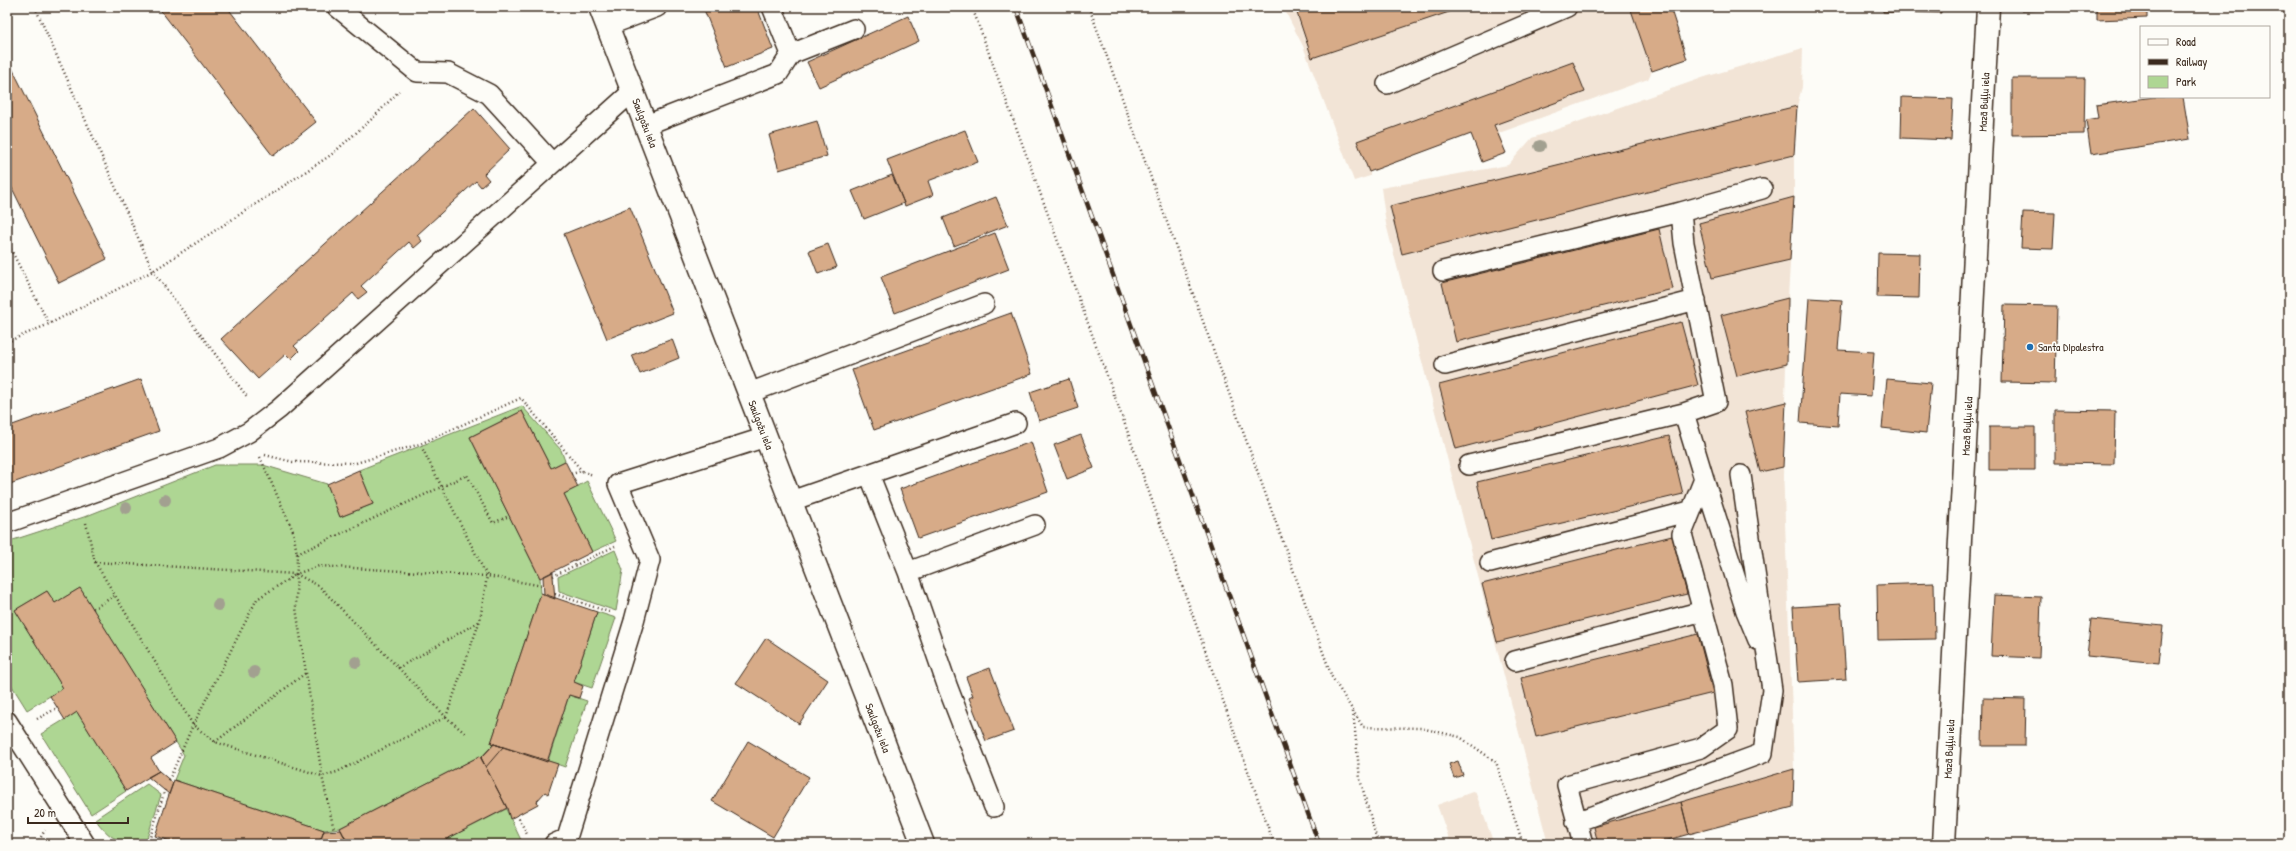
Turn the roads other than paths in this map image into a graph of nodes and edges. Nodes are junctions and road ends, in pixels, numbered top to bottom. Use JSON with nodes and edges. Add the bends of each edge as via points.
{"nodes":[{"id":1,"x":337,"y":7,"type":"edge"},
{"id":2,"x":657,"y":7,"type":"edge"},
{"id":3,"x":772,"y":7,"type":"edge"},
{"id":4,"x":1567,"y":7,"type":"edge"},
{"id":5,"x":1988,"y":7,"type":"edge"},
{"id":6,"x":604,"y":16,"type":"edge"},
{"id":7,"x":854,"y":29,"type":"dead end"},
{"id":8,"x":792,"y":54,"type":"junction"},
{"id":9,"x":1387,"y":84,"type":"dead end"},
{"id":10,"x":633,"y":90,"type":"junction"},
{"id":11,"x":646,"y":125,"type":"junction"},
{"id":12,"x":552,"y":163,"type":"junction"},
{"id":13,"x":1762,"y":189,"type":"dead end"},
{"id":14,"x":1681,"y":212,"type":"junction"},
{"id":15,"x":1443,"y":271,"type":"dead end"},
{"id":16,"x":1696,"y":300,"type":"junction"},
{"id":17,"x":984,"y":304,"type":"dead end"},
{"id":18,"x":1445,"y":365,"type":"dead end"},
{"id":19,"x":749,"y":393,"type":"junction"},
{"id":20,"x":1684,"y":412,"type":"junction"},
{"id":21,"x":1016,"y":423,"type":"dead end"},
{"id":22,"x":766,"y":437,"type":"junction"},
{"id":23,"x":1469,"y":465,"type":"dead end"},
{"id":24,"x":869,"y":474,"type":"junction"},
{"id":25,"x":1741,"y":475,"type":"dead end"},
{"id":26,"x":1704,"y":479,"type":"junction"},
{"id":27,"x":791,"y":502,"type":"junction"},
{"id":28,"x":1690,"y":511,"type":"junction"},
{"id":29,"x":7,"y":523,"type":"edge"},
{"id":30,"x":1035,"y":525,"type":"dead end"},
{"id":31,"x":1490,"y":563,"type":"dead end"},
{"id":32,"x":908,"y":572,"type":"junction"},
{"id":33,"x":1703,"y":611,"type":"junction"},
{"id":34,"x":1515,"y":661,"type":"dead end"},
{"id":35,"x":1768,"y":663,"type":"junction"},
{"id":36,"x":7,"y":721,"type":"edge"},
{"id":37,"x":994,"y":807,"type":"dead end"},
{"id":38,"x":1576,"y":822,"type":"junction"},
{"id":39,"x":85,"y":844,"type":"edge"},
{"id":40,"x":554,"y":844,"type":"edge"},
{"id":41,"x":922,"y":844,"type":"edge"},
{"id":42,"x":1583,"y":844,"type":"edge"},
{"id":43,"x":1944,"y":844,"type":"edge"}],
"edges":[{"from":1,"to":12,"type":"lane","via":[[417,72],[448,73],[489,94]]},
{"from":2,"to":6,"type":"lane"},
{"from":3,"to":8,"type":"lane"},
{"from":4,"to":9,"type":"lane"},
{"from":5,"to":43,"type":"street","name":"Mazā Buļļu iela"},
{"from":6,"to":10,"type":"street","name":"Saulgožu iela"},
{"from":7,"to":8,"type":"lane"},
{"from":8,"to":11,"type":"lane","via":[[778,74]]},
{"from":10,"to":11,"type":"street","name":"Saulgožu iela"},
{"from":10,"to":12,"type":"lane"},
{"from":11,"to":19,"type":"street","name":"Saulgožu iela"},
{"from":12,"to":29,"type":"lane","via":[[269,417],[249,432],[219,448]]},
{"from":13,"to":14,"type":"lane"},
{"from":14,"to":15,"type":"lane"},
{"from":14,"to":16,"type":"lane","via":[[1684,243]]},
{"from":16,"to":18,"type":"lane"},
{"from":16,"to":20,"type":"lane","via":[[1716,402]]},
{"from":17,"to":19,"type":"lane"},
{"from":19,"to":22,"type":"street","name":"Saulgožu iela"},
{"from":20,"to":23,"type":"lane"},
{"from":20,"to":26,"type":"lane"},
{"from":21,"to":24,"type":"lane"},
{"from":22,"to":27,"type":"street","name":"Saulgožu iela"},
{"from":22,"to":40,"type":"lane","via":[[618,484],[650,560],[634,621],[567,838]]},
{"from":24,"to":27,"type":"lane"},
{"from":24,"to":32,"type":"lane"},
{"from":25,"to":35,"type":"lane"},
{"from":26,"to":28,"type":"lane"},
{"from":26,"to":35,"type":"lane","via":[[1746,611]]},
{"from":27,"to":41,"type":"street","name":"Saulgožu iela"},
{"from":28,"to":31,"type":"lane"},
{"from":28,"to":33,"type":"lane","via":[[1682,534]]},
{"from":30,"to":32,"type":"lane"},
{"from":32,"to":37,"type":"lane","via":[[948,688]]},
{"from":33,"to":34,"type":"lane"},
{"from":33,"to":38,"type":"lane","via":[[1723,685],[1728,729],[1701,748],[1567,785]]},
{"from":35,"to":38,"type":"lane","via":[[1772,690],[1763,753]]},
{"from":36,"to":39,"type":"lane"},
{"from":38,"to":42,"type":"lane"}]}
